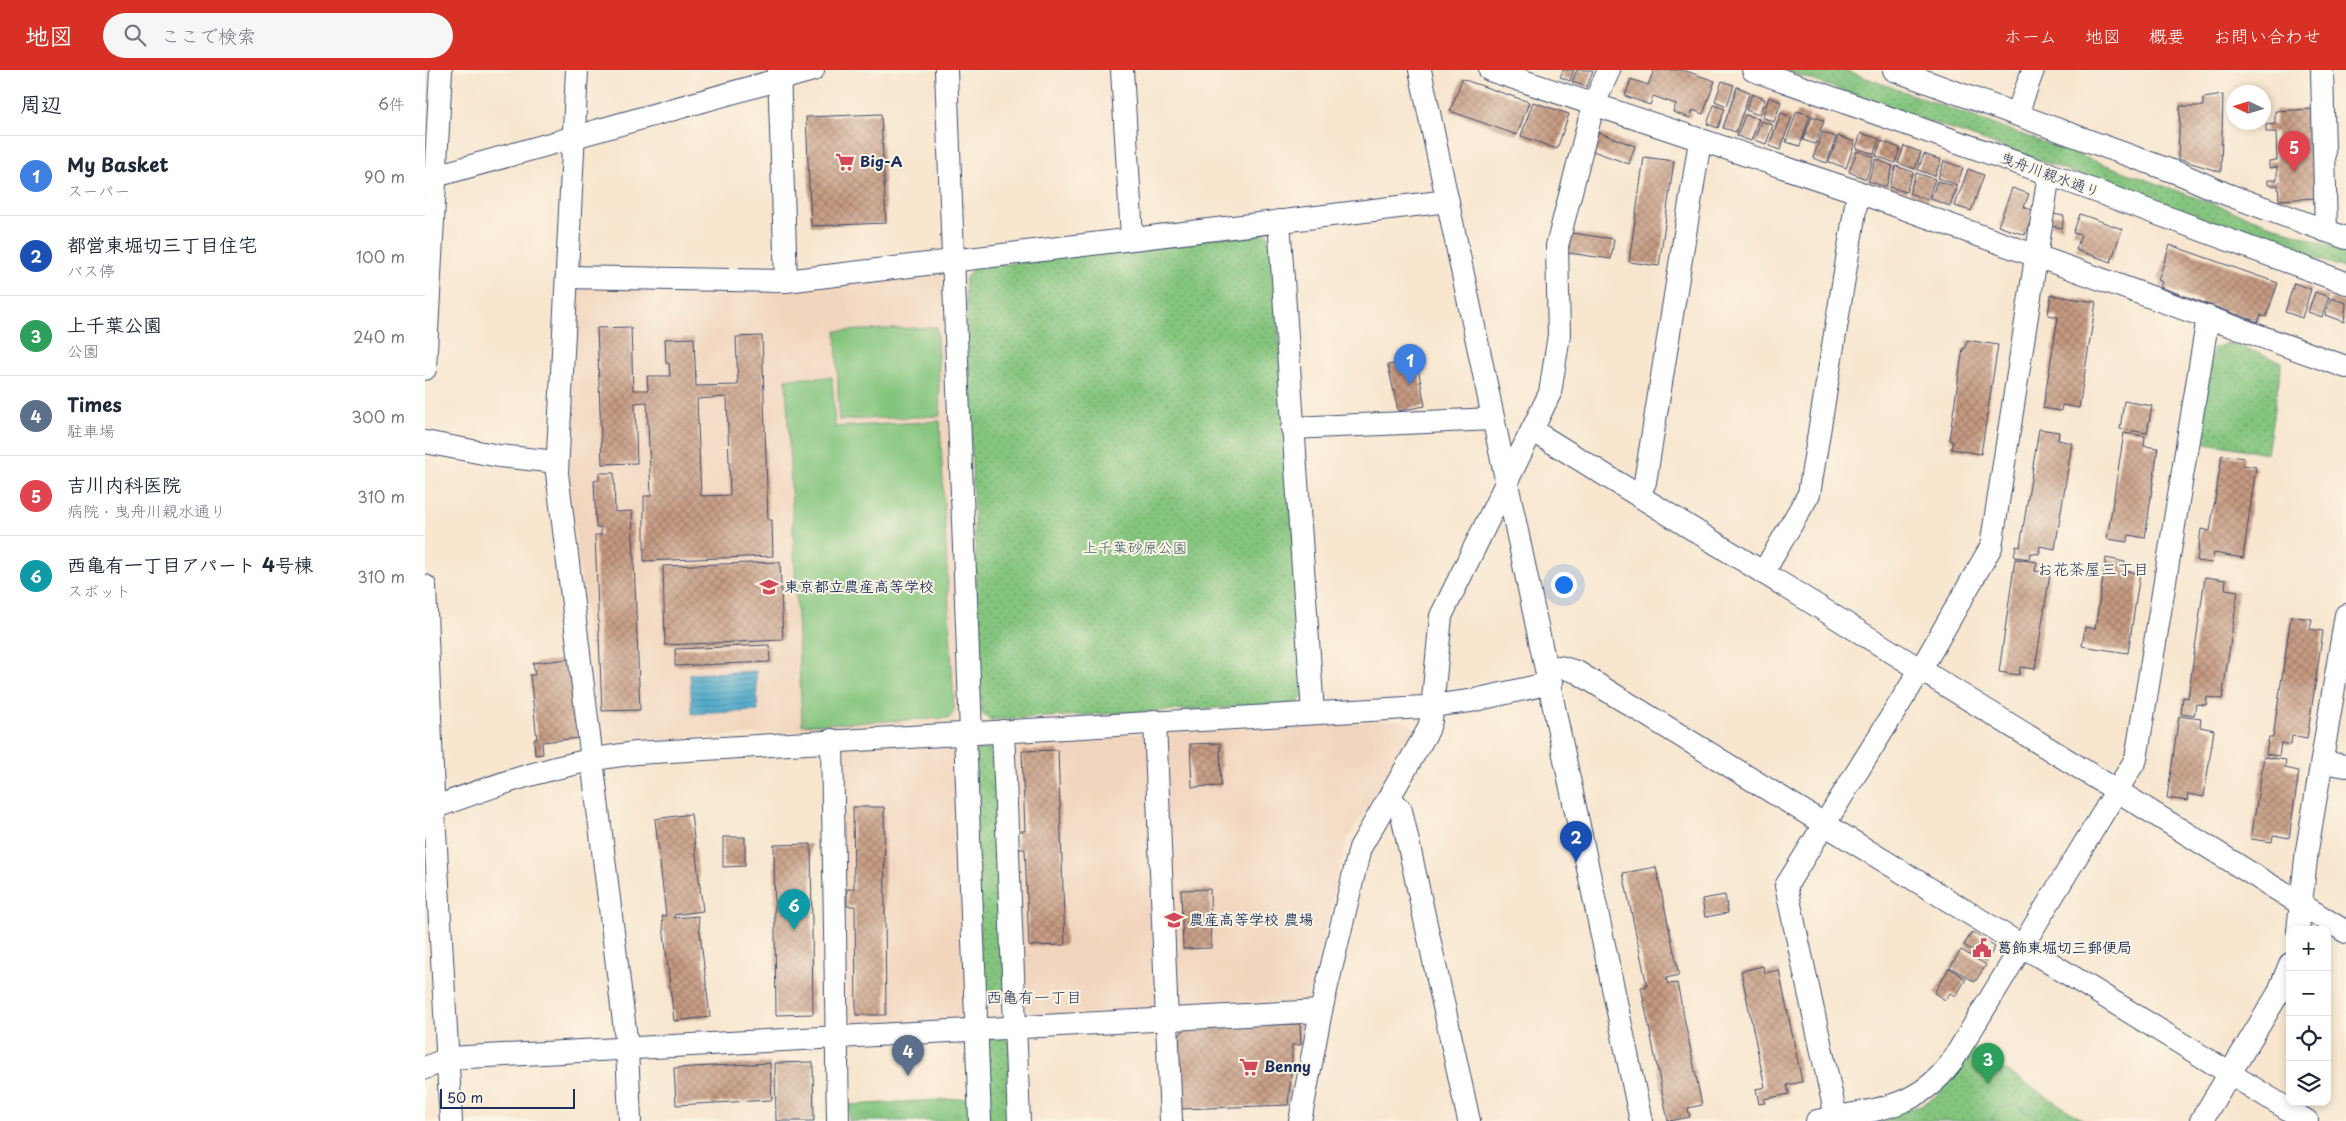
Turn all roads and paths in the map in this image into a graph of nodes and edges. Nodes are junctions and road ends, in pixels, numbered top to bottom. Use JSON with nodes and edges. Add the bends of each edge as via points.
{"nodes":[{"id":1,"x":441,"y":70,"type":"edge"},
{"id":2,"x":577,"y":70,"type":"edge"},
{"id":3,"x":813,"y":70,"type":"edge"},
{"id":4,"x":946,"y":70,"type":"edge"},
{"id":5,"x":1122,"y":70,"type":"edge"},
{"id":6,"x":1420,"y":70,"type":"edge"},
{"id":7,"x":1490,"y":70,"type":"edge"},
{"id":8,"x":1609,"y":70,"type":"edge"},
{"id":9,"x":1753,"y":70,"type":"edge"},
{"id":10,"x":1894,"y":70,"type":"edge"},
{"id":11,"x":2033,"y":70,"type":"edge"},
{"id":12,"x":2322,"y":70,"type":"edge"},
{"id":13,"x":779,"y":74,"type":"edge"},
{"id":14,"x":1593,"y":106,"type":"junction"},
{"id":15,"x":2017,"y":114,"type":"junction"},
{"id":16,"x":574,"y":138,"type":"junction"},
{"id":17,"x":1700,"y":141,"type":"junction"},
{"id":18,"x":2049,"y":174,"type":"junction"},
{"id":19,"x":430,"y":177,"type":"edge"},
{"id":20,"x":1858,"y":192,"type":"junction"},
{"id":21,"x":1448,"y":201,"type":"junction"},
{"id":22,"x":1279,"y":221,"type":"junction"},
{"id":23,"x":2336,"y":234,"type":"edge"},
{"id":24,"x":1132,"y":238,"type":"junction"},
{"id":25,"x":2036,"y":255,"type":"junction"},
{"id":26,"x":954,"y":260,"type":"junction"},
{"id":27,"x":567,"y":277,"type":"junction"},
{"id":28,"x":786,"y":281,"type":"junction"},
{"id":29,"x":2346,"y":283,"type":"edge"},
{"id":30,"x":2208,"y":317,"type":"junction"},
{"id":31,"x":2346,"y":366,"type":"edge"},
{"id":32,"x":425,"y":369,"type":"edge"},
{"id":33,"x":1493,"y":419,"type":"junction"},
{"id":34,"x":1293,"y":428,"type":"junction"},
{"id":35,"x":1532,"y":430,"type":"junction"},
{"id":36,"x":425,"y":442,"type":"edge"},
{"id":37,"x":557,"y":462,"type":"junction"},
{"id":38,"x":1507,"y":480,"type":"junction"},
{"id":39,"x":1639,"y":495,"type":"junction"},
{"id":40,"x":1763,"y":573,"type":"junction"},
{"id":41,"x":425,"y":586,"type":"edge"},
{"id":42,"x":2346,"y":615,"type":"edge"},
{"id":43,"x":1921,"y":669,"type":"junction"},
{"id":44,"x":1549,"y":676,"type":"junction"},
{"id":45,"x":1433,"y":706,"type":"junction"},
{"id":46,"x":1313,"y":713,"type":"junction"},
{"id":47,"x":1155,"y":721,"type":"junction"},
{"id":48,"x":1003,"y":731,"type":"junction"},
{"id":49,"x":968,"y":733,"type":"junction"},
{"id":50,"x":832,"y":740,"type":"junction"},
{"id":51,"x":591,"y":758,"type":"junction"},
{"id":52,"x":2322,"y":762,"type":"junction"},
{"id":53,"x":2346,"y":766,"type":"edge"},
{"id":54,"x":2117,"y":792,"type":"junction"},
{"id":55,"x":1389,"y":800,"type":"junction"},
{"id":56,"x":429,"y":809,"type":"edge"},
{"id":57,"x":1823,"y":824,"type":"junction"},
{"id":58,"x":2300,"y":904,"type":"junction"},
{"id":59,"x":2298,"y":926,"type":"edge"},
{"id":60,"x":2346,"y":932,"type":"edge"},
{"id":61,"x":2023,"y":946,"type":"junction"},
{"id":62,"x":2287,"y":971,"type":"edge"},
{"id":63,"x":1321,"y":1011,"type":"junction"},
{"id":64,"x":1167,"y":1020,"type":"junction"},
{"id":65,"x":1016,"y":1027,"type":"junction"},
{"id":66,"x":976,"y":1029,"type":"junction"},
{"id":67,"x":837,"y":1037,"type":"junction"},
{"id":68,"x":627,"y":1047,"type":"junction"},
{"id":69,"x":449,"y":1058,"type":"junction"},
{"id":70,"x":425,"y":1068,"type":"edge"},
{"id":71,"x":2229,"y":1073,"type":"junction"},
{"id":72,"x":1830,"y":1120,"type":"edge"},
{"id":73,"x":451,"y":1121,"type":"edge"},
{"id":74,"x":630,"y":1121,"type":"edge"},
{"id":75,"x":838,"y":1121,"type":"edge"},
{"id":76,"x":980,"y":1121,"type":"edge"},
{"id":77,"x":1019,"y":1121,"type":"edge"},
{"id":78,"x":1171,"y":1121,"type":"edge"},
{"id":79,"x":1300,"y":1121,"type":"edge"},
{"id":80,"x":1469,"y":1121,"type":"edge"},
{"id":81,"x":1641,"y":1121,"type":"edge"},
{"id":82,"x":2201,"y":1121,"type":"edge"},
{"id":83,"x":2307,"y":1121,"type":"edge"}],
"edges":[{"from":1,"to":19,"type":"street"},
{"from":2,"to":16,"type":"street"},
{"from":3,"to":13,"type":"street"},
{"from":4,"to":26,"type":"street"},
{"from":5,"to":24,"type":"street"},
{"from":6,"to":21,"type":"street"},
{"from":7,"to":14,"type":"street"},
{"from":8,"to":14,"type":"street"},
{"from":9,"to":18,"type":"street","name":"曳舟川親水通り"},
{"from":10,"to":15,"type":"street"},
{"from":11,"to":15,"type":"street"},
{"from":12,"to":23,"type":"street"},
{"from":13,"to":16,"type":"street"},
{"from":13,"to":28,"type":"street"},
{"from":14,"to":17,"type":"street"},
{"from":14,"to":35,"type":"street","via":[[1557,246],[1559,335],[1549,393]]},
{"from":15,"to":23,"type":"street"},
{"from":16,"to":19,"type":"street"},
{"from":16,"to":27,"type":"street"},
{"from":17,"to":20,"type":"street"},
{"from":17,"to":39,"type":"street","via":[[1645,482]]},
{"from":18,"to":25,"type":"street"},
{"from":18,"to":29,"type":"street","name":"曳舟川親水通り"},
{"from":19,"to":32,"type":"street"},
{"from":20,"to":25,"type":"street"},
{"from":20,"to":40,"type":"street","via":[[1809,494]]},
{"from":21,"to":22,"type":"street"},
{"from":21,"to":33,"type":"street"},
{"from":22,"to":24,"type":"street"},
{"from":22,"to":34,"type":"street"},
{"from":24,"to":26,"type":"street"},
{"from":25,"to":30,"type":"street"},
{"from":25,"to":43,"type":"street","via":[[1991,547]]},
{"from":26,"to":28,"type":"street"},
{"from":26,"to":49,"type":"street"},
{"from":27,"to":28,"type":"street"},
{"from":27,"to":37,"type":"street"},
{"from":30,"to":31,"type":"street"},
{"from":30,"to":54,"type":"street","via":[[2136,758]]},
{"from":33,"to":34,"type":"street"},
{"from":33,"to":38,"type":"street"},
{"from":34,"to":46,"type":"street"},
{"from":35,"to":38,"type":"street"},
{"from":35,"to":39,"type":"street"},
{"from":36,"to":37,"type":"street","via":[[499,456]]},
{"from":37,"to":51,"type":"street"},
{"from":38,"to":44,"type":"street"},
{"from":38,"to":45,"type":"street","via":[[1441,616]]},
{"from":39,"to":40,"type":"street"},
{"from":40,"to":43,"type":"street"},
{"from":41,"to":56,"type":"street"},
{"from":42,"to":52,"type":"street"},
{"from":43,"to":54,"type":"street"},
{"from":43,"to":57,"type":"street"},
{"from":44,"to":45,"type":"street","via":[[1470,701]]},
{"from":44,"to":57,"type":"street","via":[[1560,667],[1577,672]]},
{"from":44,"to":81,"type":"street"},
{"from":45,"to":46,"type":"street"},
{"from":45,"to":55,"type":"street","via":[[1428,730]]},
{"from":46,"to":47,"type":"street"},
{"from":47,"to":48,"type":"street"},
{"from":47,"to":64,"type":"street"},
{"from":48,"to":49,"type":"street"},
{"from":48,"to":65,"type":"street"},
{"from":49,"to":50,"type":"street"},
{"from":49,"to":66,"type":"street"},
{"from":50,"to":51,"type":"street"},
{"from":50,"to":67,"type":"street"},
{"from":51,"to":56,"type":"street","via":[[552,767]]},
{"from":51,"to":68,"type":"street"},
{"from":52,"to":53,"type":"street"},
{"from":52,"to":58,"type":"street"},
{"from":54,"to":58,"type":"street"},
{"from":54,"to":61,"type":"street"},
{"from":55,"to":63,"type":"street","via":[[1360,848]]},
{"from":55,"to":80,"type":"street","via":[[1401,810]]},
{"from":56,"to":69,"type":"street"},
{"from":57,"to":61,"type":"street"},
{"from":57,"to":72,"type":"street","via":[[1787,886]]},
{"from":58,"to":59,"type":"street"},
{"from":58,"to":60,"type":"street"},
{"from":61,"to":71,"type":"street"},
{"from":61,"to":72,"type":"street","via":[[1939,1079],[1909,1100]]},
{"from":62,"to":71,"type":"street","via":[[2277,994]]},
{"from":63,"to":64,"type":"street"},
{"from":63,"to":79,"type":"street"},
{"from":64,"to":65,"type":"street"},
{"from":64,"to":78,"type":"street"},
{"from":65,"to":66,"type":"street"},
{"from":65,"to":77,"type":"street"},
{"from":66,"to":67,"type":"street"},
{"from":66,"to":76,"type":"street"},
{"from":67,"to":68,"type":"street"},
{"from":67,"to":75,"type":"street"},
{"from":68,"to":69,"type":"street"},
{"from":68,"to":74,"type":"street"},
{"from":69,"to":70,"type":"street"},
{"from":69,"to":73,"type":"street"},
{"from":71,"to":82,"type":"street"},
{"from":71,"to":83,"type":"street"}]}
